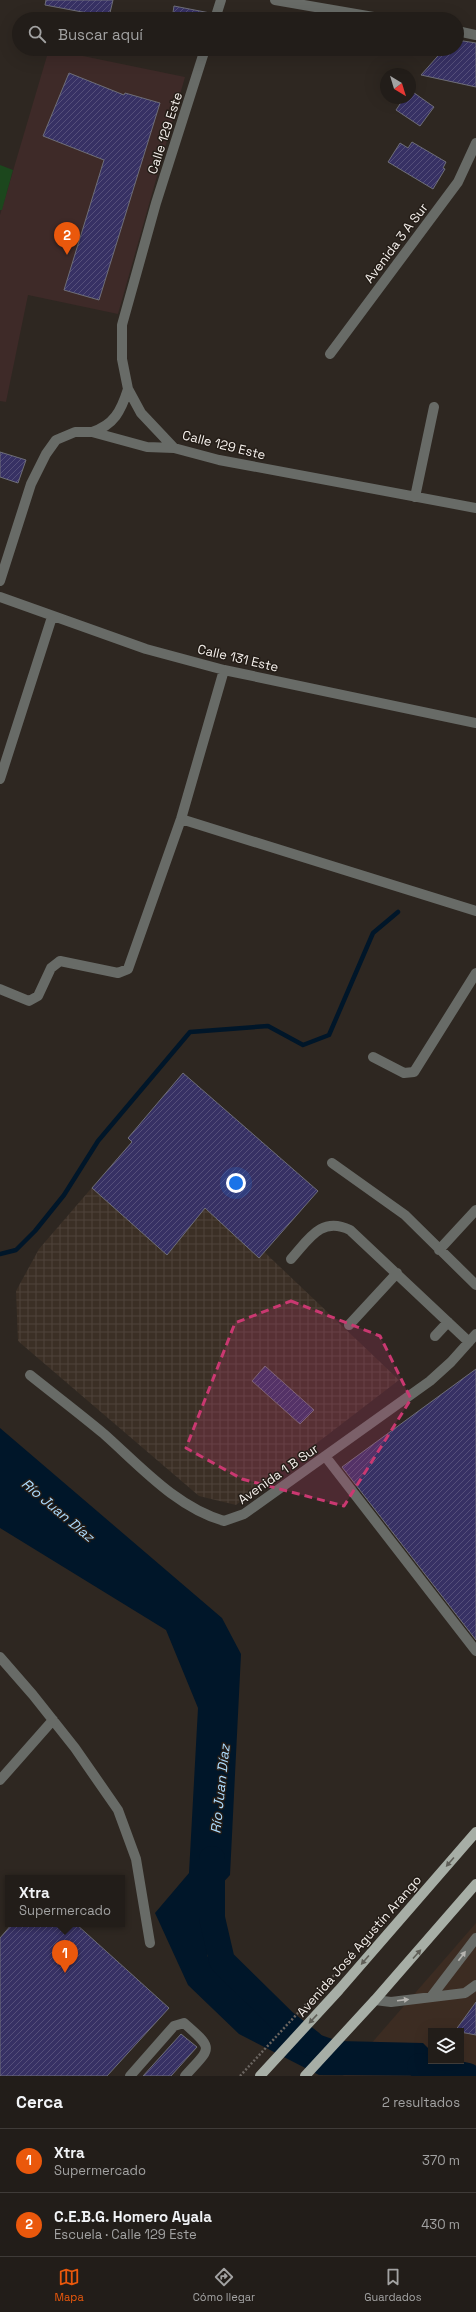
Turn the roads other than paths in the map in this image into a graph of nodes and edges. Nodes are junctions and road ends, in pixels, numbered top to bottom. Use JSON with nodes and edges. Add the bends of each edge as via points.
{"nodes":[{"id":1,"x":221,"y":0,"type":"edge"},
{"id":2,"x":275,"y":0,"type":"edge"},
{"id":3,"x":217,"y":12,"type":"edge"},
{"id":4,"x":344,"y":12,"type":"edge"},
{"id":5,"x":464,"y":32,"type":"edge"},
{"id":6,"x":476,"y":35,"type":"edge"},
{"id":7,"x":203,"y":56,"type":"edge"},
{"id":8,"x":476,"y":143,"type":"edge"},
{"id":9,"x":330,"y":354,"type":"dead end"},
{"id":10,"x":128,"y":389,"type":"junction"},
{"id":11,"x":434,"y":407,"type":"dead end"},
{"id":12,"x":92,"y":432,"type":"junction"},
{"id":13,"x":174,"y":448,"type":"junction"},
{"id":14,"x":415,"y":497,"type":"junction"},
{"id":15,"x":476,"y":508,"type":"edge"},
{"id":16,"x":0,"y":581,"type":"edge"},
{"id":17,"x":0,"y":597,"type":"edge"},
{"id":18,"x":52,"y":617,"type":"junction"},
{"id":19,"x":224,"y":670,"type":"junction"},
{"id":20,"x":476,"y":722,"type":"edge"},
{"id":21,"x":0,"y":779,"type":"edge"},
{"id":22,"x":181,"y":819,"type":"junction"},
{"id":23,"x":476,"y":911,"type":"edge"},
{"id":24,"x":476,"y":973,"type":"edge"},
{"id":25,"x":0,"y":989,"type":"edge"},
{"id":26,"x":373,"y":1057,"type":"dead end"},
{"id":27,"x":332,"y":1163,"type":"dead end"},
{"id":28,"x":476,"y":1210,"type":"edge"},
{"id":29,"x":439,"y":1250,"type":"junction"},
{"id":30,"x":291,"y":1259,"type":"dead end"},
{"id":31,"x":396,"y":1274,"type":"junction"},
{"id":32,"x":476,"y":1285,"type":"edge"},
{"id":33,"x":448,"y":1322,"type":"junction"},
{"id":34,"x":349,"y":1325,"type":"dead end"},
{"id":35,"x":476,"y":1334,"type":"edge"},
{"id":36,"x":435,"y":1336,"type":"dead end"},
{"id":37,"x":469,"y":1342,"type":"junction"},
{"id":38,"x":30,"y":1375,"type":"dead end"},
{"id":39,"x":325,"y":1456,"type":"junction"},
{"id":40,"x":476,"y":1651,"type":"edge"},
{"id":41,"x":0,"y":1657,"type":"edge"},
{"id":42,"x":53,"y":1720,"type":"junction"},
{"id":43,"x":0,"y":1780,"type":"edge"},
{"id":44,"x":475,"y":1833,"type":"edge"},
{"id":45,"x":476,"y":1884,"type":"edge"},
{"id":46,"x":476,"y":1938,"type":"edge"},
{"id":47,"x":150,"y":1943,"type":"dead end"},
{"id":48,"x":476,"y":1985,"type":"edge"},
{"id":49,"x":431,"y":1997,"type":"junction"},
{"id":50,"x":375,"y":2000,"type":"junction"},
{"id":51,"x":130,"y":2076,"type":"edge"},
{"id":52,"x":185,"y":2076,"type":"edge"},
{"id":53,"x":260,"y":2076,"type":"edge"},
{"id":54,"x":305,"y":2076,"type":"edge"}],
"edges":[{"from":1,"to":3,"type":"street"},
{"from":2,"to":4,"type":"street"},
{"from":5,"to":6,"type":"street"},
{"from":7,"to":10,"type":"street","name":"Calle 129 Este","via":[[156,203],[122,325],[122,359]]},
{"from":8,"to":9,"type":"street","name":"Avenida 3 A Sur","via":[[458,182]]},
{"from":10,"to":12,"type":"street","via":[[124,402],[113,420],[105,428]]},
{"from":10,"to":13,"type":"street","name":"Calle 129 Este","via":[[141,413]]},
{"from":11,"to":14,"type":"street"},
{"from":12,"to":13,"type":"street","via":[[147,447]]},
{"from":12,"to":16,"type":"street","via":[[75,432],[56,440],[46,454],[31,484]]},
{"from":13,"to":14,"type":"street","name":"Calle 129 Este","via":[[220,460]]},
{"from":14,"to":15,"type":"street","name":"Calle 129 Este"},
{"from":17,"to":18,"type":"street","name":"Calle 131 Este"},
{"from":18,"to":19,"type":"street","name":"Calle 131 Este","via":[[146,649]]},
{"from":18,"to":21,"type":"street"},
{"from":19,"to":20,"type":"street","name":"Calle 131 Este"},
{"from":19,"to":22,"type":"street"},
{"from":22,"to":23,"type":"street"},
{"from":22,"to":25,"type":"street","via":[[128,969],[118,973],[60,961],[53,964],[34,1000],[29,1001]]},
{"from":24,"to":26,"type":"street","via":[[414,1072],[404,1073]]},
{"from":27,"to":29,"type":"street","via":[[405,1215]]},
{"from":28,"to":29,"type":"street"},
{"from":29,"to":32,"type":"street"},
{"from":30,"to":31,"type":"street","via":[[315,1232],[324,1226],[339,1225],[350,1230]]},
{"from":31,"to":33,"type":"street"},
{"from":31,"to":34,"type":"street"},
{"from":33,"to":36,"type":"street"},
{"from":33,"to":37,"type":"street"},
{"from":35,"to":37,"type":"street","name":"Avenida 1 B Sur"},
{"from":37,"to":39,"type":"street","name":"Avenida 1 B Sur","via":[[430,1381]]},
{"from":38,"to":39,"type":"street","name":"Avenida 1 B Sur","via":[[176,1497],[196,1510],[224,1521],[244,1514]]},
{"from":39,"to":40,"type":"street"},
{"from":41,"to":42,"type":"street"},
{"from":42,"to":43,"type":"street"},
{"from":42,"to":47,"type":"street","via":[[118,1810],[136,1859]]},
{"from":44,"to":53,"type":"main road","name":"Avenida José Agustín Arango","one_way":true,"via":[[339,1990]]},
{"from":50,"to":45,"type":"main road","one_way":true},
{"from":49,"to":46,"type":"street","one_way":true},
{"from":48,"to":49,"type":"street","via":[[466,1993]]},
{"from":50,"to":49,"type":"street","one_way":true,"via":[[391,2002]]},
{"from":50,"to":54,"type":"main road"},
{"from":51,"to":52,"type":"street","via":[[174,2026],[184,2023],[205,2042],[207,2047],[206,2053]]}]}
